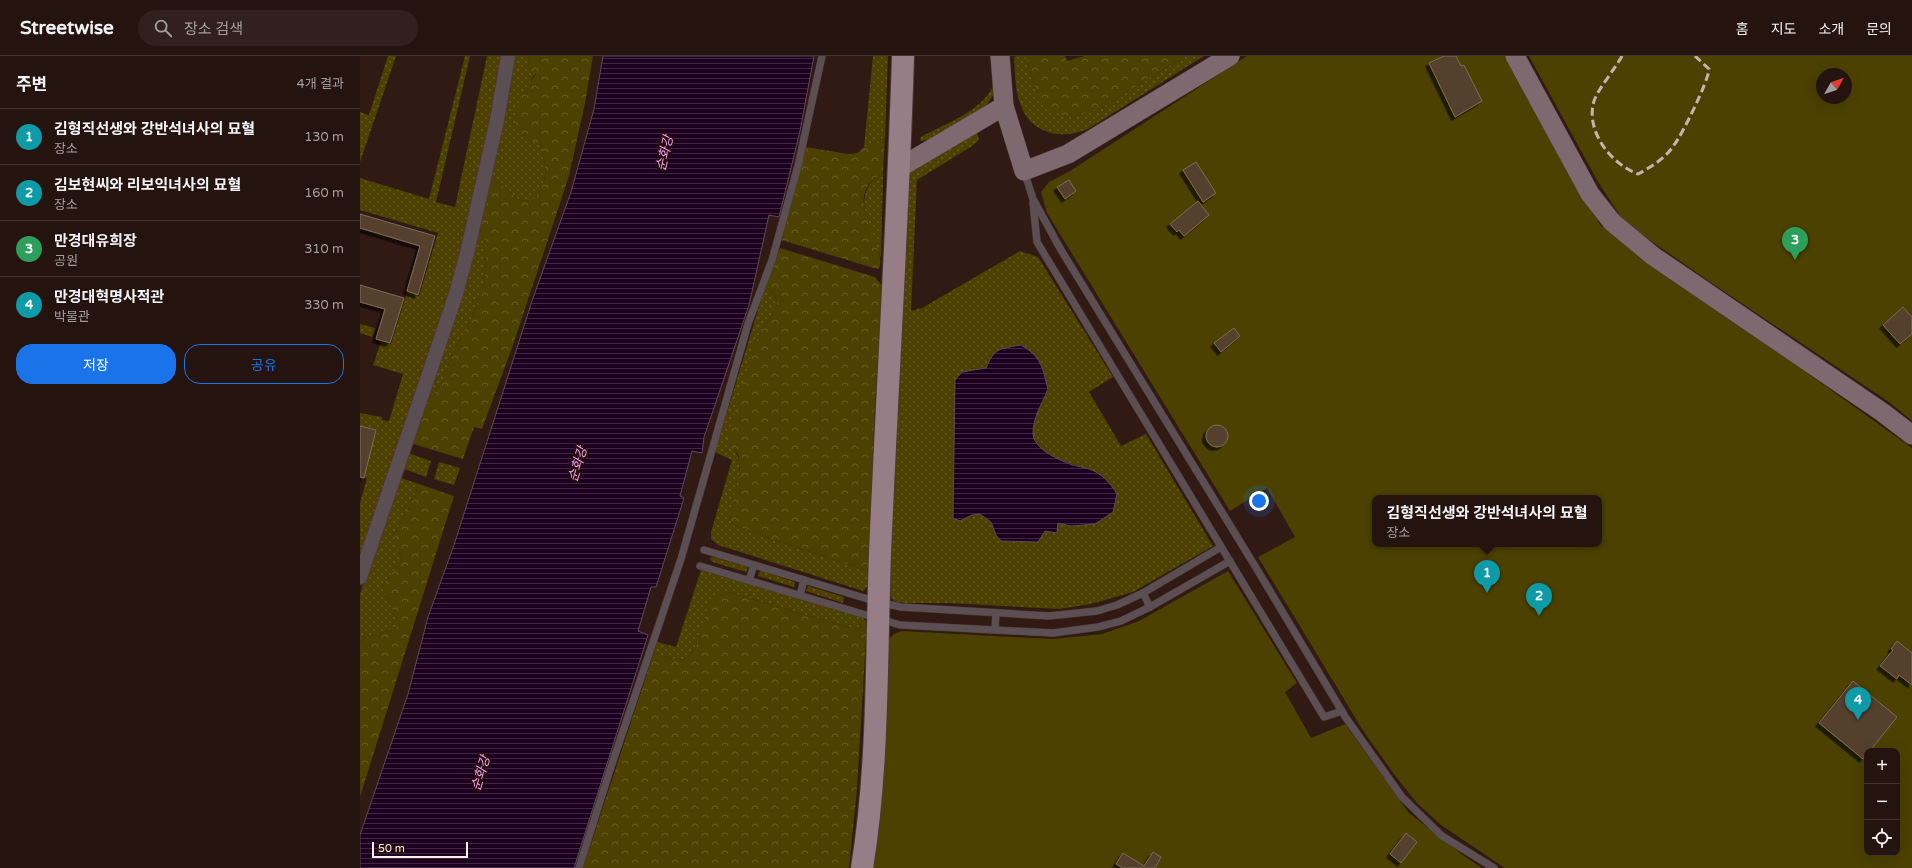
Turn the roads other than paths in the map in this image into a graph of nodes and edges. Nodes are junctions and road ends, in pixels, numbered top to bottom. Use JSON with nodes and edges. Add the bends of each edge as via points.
{"nodes":[{"id":1,"x":508,"y":56,"type":"edge"},
{"id":2,"x":822,"y":56,"type":"edge"},
{"id":3,"x":903,"y":56,"type":"edge"},
{"id":4,"x":1000,"y":56,"type":"edge"},
{"id":5,"x":1230,"y":56,"type":"edge"},
{"id":6,"x":1516,"y":56,"type":"edge"},
{"id":7,"x":1004,"y":106,"type":"junction"},
{"id":8,"x":899,"y":168,"type":"junction"},
{"id":9,"x":1024,"y":170,"type":"junction"},
{"id":10,"x":1033,"y":199,"type":"junction"},
{"id":11,"x":1912,"y":435,"type":"edge"},
{"id":12,"x":1221,"y":547,"type":"junction"},
{"id":13,"x":704,"y":550,"type":"dead end"},
{"id":14,"x":1230,"y":561,"type":"junction"},
{"id":15,"x":754,"y":565,"type":"junction"},
{"id":16,"x":700,"y":566,"type":"dead end"},
{"id":17,"x":360,"y":577,"type":"edge"},
{"id":18,"x":749,"y":580,"type":"junction"},
{"id":19,"x":804,"y":580,"type":"junction"},
{"id":20,"x":1143,"y":593,"type":"junction"},
{"id":21,"x":800,"y":595,"type":"junction"},
{"id":22,"x":1150,"y":608,"type":"junction"},
{"id":23,"x":878,"y":610,"type":"junction"},
{"id":24,"x":996,"y":613,"type":"junction"},
{"id":25,"x":995,"y":629,"type":"junction"},
{"id":26,"x":1342,"y":711,"type":"junction"},
{"id":27,"x":580,"y":868,"type":"edge"},
{"id":28,"x":862,"y":868,"type":"edge"},
{"id":29,"x":1494,"y":868,"type":"edge"}],
"edges":[{"from":1,"to":17,"type":"street","via":[[497,120],[459,280]]},
{"from":2,"to":27,"type":"lane","via":[[798,166],[772,260],[748,324],[681,559]]},
{"from":3,"to":8,"type":"main road"},
{"from":4,"to":7,"type":"main road"},
{"from":5,"to":9,"type":"main road","via":[[1068,154]]},
{"from":6,"to":11,"type":"main road","via":[[1590,194],[1612,222],[1653,256]]},
{"from":7,"to":8,"type":"main road"},
{"from":7,"to":9,"type":"main road"},
{"from":8,"to":23,"type":"main road"},
{"from":9,"to":10,"type":"lane"},
{"from":10,"to":12,"type":"lane","via":[[1037,242]]},
{"from":10,"to":26,"type":"lane","via":[[1061,250]]},
{"from":12,"to":14,"type":"lane"},
{"from":12,"to":20,"type":"lane"},
{"from":13,"to":15,"type":"lane"},
{"from":14,"to":22,"type":"lane"},
{"from":14,"to":26,"type":"lane","via":[[1324,717]]},
{"from":15,"to":18,"type":"lane"},
{"from":15,"to":19,"type":"lane"},
{"from":16,"to":18,"type":"lane"},
{"from":18,"to":21,"type":"lane"},
{"from":19,"to":21,"type":"lane"},
{"from":19,"to":23,"type":"lane"},
{"from":20,"to":22,"type":"lane"},
{"from":20,"to":24,"type":"lane","via":[[1097,611],[1049,616]]},
{"from":21,"to":23,"type":"lane"},
{"from":22,"to":25,"type":"lane","via":[[1098,628],[1053,633]]},
{"from":23,"to":24,"type":"lane","via":[[901,607]]},
{"from":23,"to":25,"type":"lane","via":[[900,625]]},
{"from":23,"to":28,"type":"main road","via":[[874,763]]},
{"from":24,"to":25,"type":"lane"},
{"from":26,"to":29,"type":"lane","via":[[1402,797],[1442,836]]}]}
